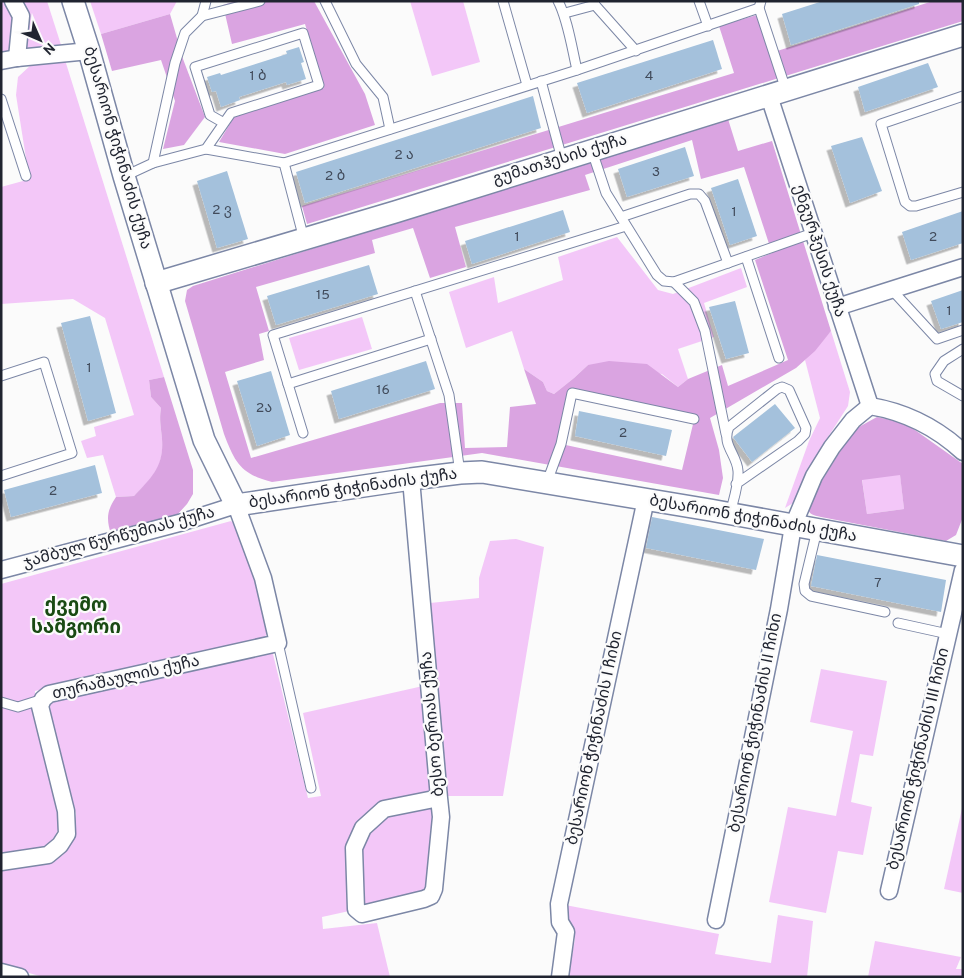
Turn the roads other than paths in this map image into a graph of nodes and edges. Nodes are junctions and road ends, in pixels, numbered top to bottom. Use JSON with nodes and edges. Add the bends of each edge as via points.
{"nodes":[{"id":1,"x":13,"y":1,"type":"edge"},
{"id":2,"x":72,"y":1,"type":"edge"},
{"id":3,"x":206,"y":1,"type":"edge"},
{"id":4,"x":260,"y":1,"type":"edge"},
{"id":5,"x":325,"y":1,"type":"edge"},
{"id":6,"x":503,"y":1,"type":"edge"},
{"id":7,"x":558,"y":1,"type":"edge"},
{"id":8,"x":699,"y":1,"type":"edge"},
{"id":9,"x":595,"y":3,"type":"edge"},
{"id":10,"x":760,"y":5,"type":"edge"},
{"id":11,"x":565,"y":13,"type":"junction"},
{"id":12,"x":202,"y":16,"type":"junction"},
{"id":13,"x":708,"y":26,"type":"junction"},
{"id":14,"x":963,"y":35,"type":"edge"},
{"id":15,"x":90,"y":51,"type":"junction"},
{"id":16,"x":636,"y":51,"type":"junction"},
{"id":17,"x":9,"y":60,"type":"edge"},
{"id":18,"x":577,"y":70,"type":"junction"},
{"id":19,"x":541,"y":81,"type":"junction"},
{"id":20,"x":527,"y":85,"type":"junction"},
{"id":21,"x":778,"y":93,"type":"junction"},
{"id":22,"x":963,"y":96,"type":"edge"},
{"id":23,"x":1,"y":100,"type":"edge"},
{"id":24,"x":224,"y":123,"type":"junction"},
{"id":25,"x":390,"y":129,"type":"junction"},
{"id":26,"x":206,"y":149,"type":"junction"},
{"id":27,"x":591,"y":150,"type":"junction"},
{"id":28,"x":562,"y":160,"type":"junction"},
{"id":29,"x":153,"y":163,"type":"junction"},
{"id":30,"x":284,"y":163,"type":"junction"},
{"id":31,"x":26,"y":176,"type":"dead end"},
{"id":32,"x":124,"y":176,"type":"junction"},
{"id":33,"x":963,"y":192,"type":"edge"},
{"id":34,"x":621,"y":217,"type":"junction"},
{"id":35,"x":626,"y":226,"type":"junction"},
{"id":36,"x":813,"y":233,"type":"junction"},
{"id":37,"x":304,"y":239,"type":"junction"},
{"id":38,"x":746,"y":257,"type":"junction"},
{"id":39,"x":728,"y":263,"type":"junction"},
{"id":40,"x":963,"y":267,"type":"edge"},
{"id":41,"x":674,"y":282,"type":"junction"},
{"id":42,"x":156,"y":283,"type":"junction"},
{"id":43,"x":892,"y":290,"type":"junction"},
{"id":44,"x":415,"y":292,"type":"junction"},
{"id":45,"x":837,"y":307,"type":"junction"},
{"id":46,"x":963,"y":330,"type":"edge"},
{"id":47,"x":431,"y":339,"type":"junction"},
{"id":48,"x":963,"y":349,"type":"edge"},
{"id":49,"x":779,"y":358,"type":"dead end"},
{"id":50,"x":1,"y":376,"type":"edge"},
{"id":51,"x":288,"y":384,"type":"junction"},
{"id":52,"x":963,"y":396,"type":"edge"},
{"id":53,"x":870,"y":406,"type":"junction"},
{"id":54,"x":694,"y":419,"type":"dead end"},
{"id":55,"x":303,"y":433,"type":"dead end"},
{"id":56,"x":726,"y":434,"type":"junction"},
{"id":57,"x":963,"y":452,"type":"edge"},
{"id":58,"x":460,"y":473,"type":"junction"},
{"id":59,"x":1,"y":476,"type":"edge"},
{"id":60,"x":411,"y":479,"type":"junction"},
{"id":61,"x":547,"y":482,"type":"junction"},
{"id":62,"x":736,"y":484,"type":"junction"},
{"id":63,"x":646,"y":499,"type":"junction"},
{"id":64,"x":236,"y":505,"type":"junction"},
{"id":65,"x":730,"y":514,"type":"junction"},
{"id":66,"x":793,"y":526,"type":"junction"},
{"id":67,"x":817,"y":530,"type":"junction"},
{"id":68,"x":963,"y":556,"type":"edge"},
{"id":69,"x":1,"y":570,"type":"edge"},
{"id":70,"x":963,"y":570,"type":"edge"},
{"id":71,"x":885,"y":612,"type":"dead end"},
{"id":72,"x":898,"y":623,"type":"dead end"},
{"id":73,"x":948,"y":634,"type":"junction"},
{"id":74,"x":278,"y":643,"type":"junction"},
{"id":75,"x":43,"y":699,"type":"junction"},
{"id":76,"x":1,"y":702,"type":"edge"},
{"id":77,"x":311,"y":788,"type":"dead end"},
{"id":78,"x":439,"y":798,"type":"junction"},
{"id":79,"x":1,"y":862,"type":"edge"},
{"id":80,"x":889,"y":890,"type":"dead end"},
{"id":81,"x":716,"y":920,"type":"dead end"},
{"id":82,"x":1,"y":972,"type":"edge"},
{"id":83,"x":20,"y":977,"type":"edge"},
{"id":84,"x":560,"y":977,"type":"edge"}],
"edges":[{"from":1,"to":17,"type":"street","via":[[21,16]]},
{"from":2,"to":15,"type":"street","name":"ბესარიონ ჭიჭინაძის ქუჩა"},
{"from":3,"to":12,"type":"lane"},
{"from":4,"to":12,"type":"lane"},
{"from":5,"to":25,"type":"lane","via":[[356,64],[383,97]]},
{"from":6,"to":20,"type":"lane"},
{"from":7,"to":11,"type":"lane"},
{"from":8,"to":13,"type":"lane"},
{"from":9,"to":11,"type":"lane"},
{"from":9,"to":16,"type":"lane"},
{"from":10,"to":13,"type":"lane"},
{"from":10,"to":21,"type":"lane"},
{"from":11,"to":18,"type":"lane"},
{"from":12,"to":29,"type":"lane","via":[[182,40]]},
{"from":13,"to":16,"type":"lane"},
{"from":14,"to":21,"type":"street","name":"გუმათჰესის ქუჩა"},
{"from":15,"to":17,"type":"street"},
{"from":15,"to":32,"type":"street","name":"ბესარიონ ჭიჭინაძის ქუჩა"},
{"from":16,"to":18,"type":"lane"},
{"from":18,"to":19,"type":"lane"},
{"from":19,"to":20,"type":"lane"},
{"from":19,"to":28,"type":"lane"},
{"from":20,"to":25,"type":"lane"},
{"from":21,"to":27,"type":"street","name":"გუმათჰესის ქუჩა"},
{"from":21,"to":36,"type":"street","name":"ენგურჰესის ქუჩა"},
{"from":22,"to":33,"type":"lane","via":[[881,124],[905,202],[916,206]]},
{"from":23,"to":31,"type":"lane"},
{"from":24,"to":24,"type":"lane","via":[[231,113],[319,85],[303,33],[195,67],[210,114]]},
{"from":24,"to":26,"type":"lane"},
{"from":25,"to":30,"type":"lane"},
{"from":26,"to":29,"type":"lane"},
{"from":26,"to":30,"type":"lane"},
{"from":27,"to":28,"type":"street","name":"გუმათჰესის ქუჩა"},
{"from":27,"to":34,"type":"lane","via":[[606,193]]},
{"from":28,"to":37,"type":"street","name":"გუმათჰესის ქუჩა"},
{"from":29,"to":32,"type":"lane"},
{"from":30,"to":37,"type":"lane"},
{"from":32,"to":42,"type":"street","name":"ბესარიონ ჭიჭინაძის ქუჩა"},
{"from":34,"to":35,"type":"lane"},
{"from":34,"to":39,"type":"lane","via":[[690,194],[700,194]]},
{"from":35,"to":41,"type":"lane","via":[[658,275],[664,281]]},
{"from":35,"to":44,"type":"lane"},
{"from":36,"to":38,"type":"lane"},
{"from":36,"to":45,"type":"street","name":"ენგურჰესის ქუჩა"},
{"from":37,"to":42,"type":"street","name":"გუმათჰესის ქუჩა"},
{"from":38,"to":39,"type":"lane"},
{"from":38,"to":49,"type":"lane"},
{"from":39,"to":41,"type":"lane"},
{"from":40,"to":43,"type":"street"},
{"from":41,"to":56,"type":"lane","via":[[694,302],[705,331]]},
{"from":42,"to":64,"type":"street","name":"ბესარიონ ჭიჭინაძის ქუჩა","via":[[204,440]]},
{"from":43,"to":45,"type":"street"},
{"from":43,"to":46,"type":"lane","via":[[936,338]]},
{"from":44,"to":47,"type":"lane"},
{"from":44,"to":51,"type":"lane","via":[[273,336]]},
{"from":45,"to":53,"type":"street","name":"ენგურჰესის ქუჩა"},
{"from":47,"to":51,"type":"lane"},
{"from":47,"to":58,"type":"lane","via":[[449,395]]},
{"from":48,"to":52,"type":"lane","via":[[944,361],[935,374],[937,381]]},
{"from":50,"to":59,"type":"lane","via":[[44,362],[72,453]]},
{"from":51,"to":55,"type":"lane"},
{"from":53,"to":57,"type":"street","via":[[914,418]]},
{"from":53,"to":66,"type":"street","via":[[853,420],[832,447],[814,476]]},
{"from":54,"to":61,"type":"lane","via":[[572,393],[561,444]]},
{"from":56,"to":62,"type":"lane","via":[[737,465]]},
{"from":56,"to":62,"type":"lane","via":[[729,427],[782,387],[789,390],[806,428],[798,441]]},
{"from":58,"to":60,"type":"street","name":"ბესარიონ ჭიჭინაძის ქუჩა"},
{"from":58,"to":61,"type":"street","name":"ბესარიონ ჭიჭინაძის ქუჩა","via":[[482,472]]},
{"from":60,"to":64,"type":"street","name":"ბესარიონ ჭიჭინაძის ქუჩა"},
{"from":60,"to":78,"type":"street","name":"ბესო ბერიას ქუჩა"},
{"from":61,"to":63,"type":"street","name":"ბესარიონ ჭიჭინაძის ქუჩა"},
{"from":62,"to":65,"type":"lane"},
{"from":63,"to":65,"type":"street","name":"ბესარიონ ჭიჭინაძის ქუჩა"},
{"from":63,"to":84,"type":"street","name":"ბესარიონ ჭიჭინაძის I ჩიხი","via":[[559,904],[560,922],[566,932]]},
{"from":64,"to":69,"type":"street","name":"ჯამბულ წურწუმიას ქუჩა"},
{"from":64,"to":74,"type":"street","via":[[263,578]]},
{"from":65,"to":66,"type":"street","name":"ბესარიონ ჭიჭინაძის ქუჩა"},
{"from":66,"to":67,"type":"street","name":"ბესარიონ ჭიჭინაძის ქუჩა"},
{"from":66,"to":81,"type":"street","name":"ბესარიონ ჭიჭინაძის II ჩიხი"},
{"from":67,"to":68,"type":"street","name":"ბესარიონ ჭიჭინაძის ქუჩა"},
{"from":67,"to":71,"type":"lane","via":[[804,590],[811,596]]},
{"from":70,"to":73,"type":"street","name":"ბესარიონ ჭიჭინაძის III ჩიხი"},
{"from":72,"to":73,"type":"lane"},
{"from":73,"to":80,"type":"street","name":"ბესარიონ ჭიჭინაძის III ჩიხი"},
{"from":74,"to":75,"type":"street","name":"თურაშაულის ქუჩა","via":[[50,694]]},
{"from":74,"to":77,"type":"lane"},
{"from":75,"to":76,"type":"lane","via":[[18,707]]},
{"from":75,"to":79,"type":"street","name":"თურაშაულის ქუჩა","via":[[40,706],[66,811],[67,834],[48,855]]},
{"from":78,"to":78,"type":"street","name":"ბესო ბერიას ქუჩა","via":[[441,817],[431,896],[362,914],[356,909],[354,848],[363,828],[384,809]]},
{"from":82,"to":83,"type":"street"}]}
